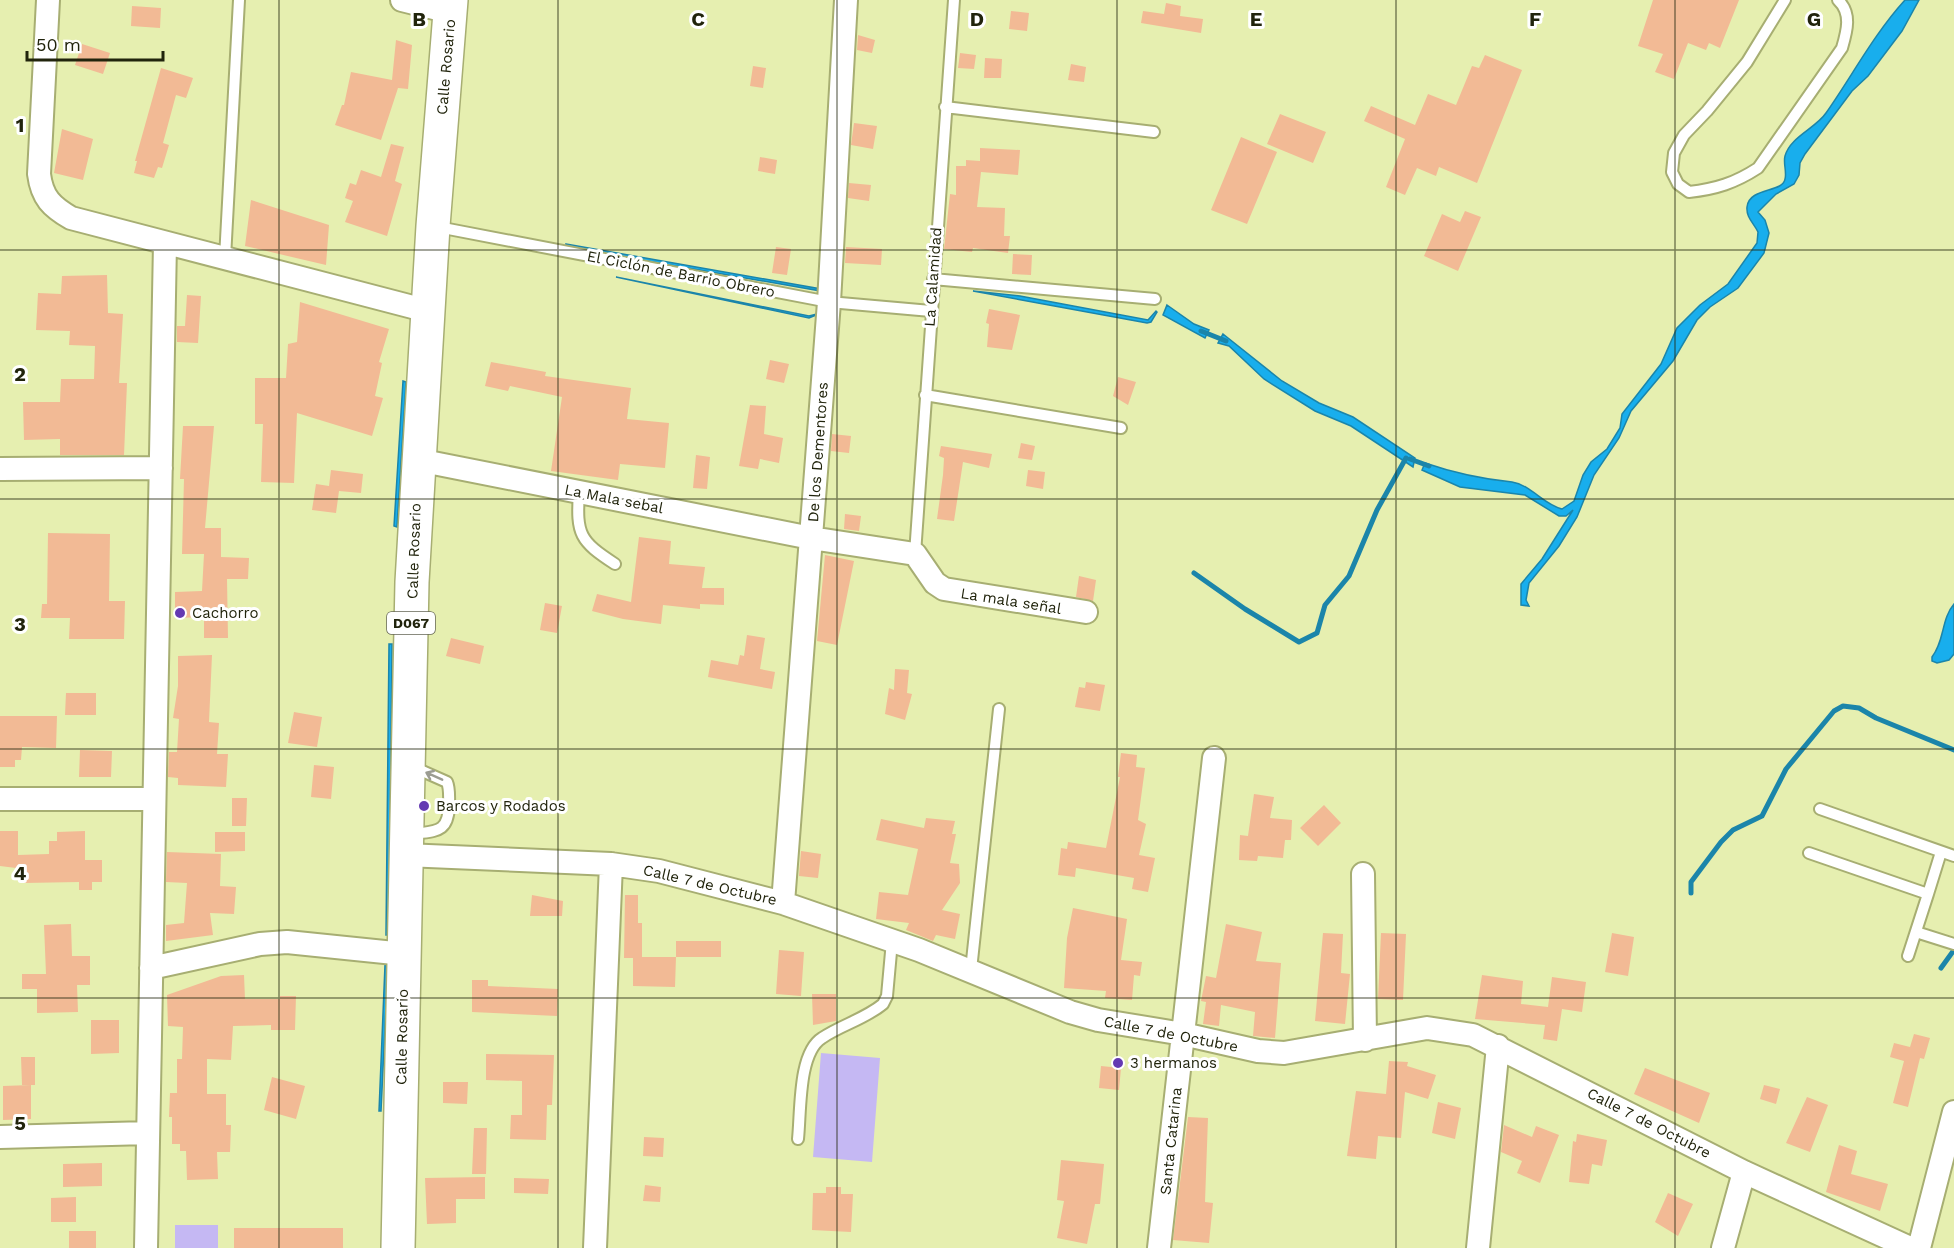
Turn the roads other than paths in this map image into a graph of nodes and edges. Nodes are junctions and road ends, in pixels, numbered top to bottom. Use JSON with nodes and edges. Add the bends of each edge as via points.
{"nodes":[{"id":1,"x":48,"y":0,"type":"edge"},
{"id":2,"x":239,"y":0,"type":"edge"},
{"id":3,"x":402,"y":0,"type":"edge"},
{"id":4,"x":846,"y":0,"type":"edge"},
{"id":5,"x":954,"y":0,"type":"edge"},
{"id":6,"x":1785,"y":0,"type":"edge"},
{"id":7,"x":1838,"y":0,"type":"edge"},
{"id":8,"x":451,"y":6,"type":"edge"},
{"id":9,"x":945,"y":107,"type":"junction"},
{"id":10,"x":1154,"y":132,"type":"dead end"},
{"id":11,"x":433,"y":226,"type":"junction"},
{"id":12,"x":165,"y":243,"type":"junction"},
{"id":13,"x":225,"y":258,"type":"junction"},
{"id":14,"x":933,"y":279,"type":"junction"},
{"id":15,"x":1155,"y":299,"type":"dead end"},
{"id":16,"x":829,"y":302,"type":"junction"},
{"id":17,"x":428,"y":311,"type":"junction"},
{"id":18,"x":931,"y":311,"type":"junction"},
{"id":19,"x":925,"y":395,"type":"junction"},
{"id":20,"x":1121,"y":428,"type":"dead end"},
{"id":21,"x":418,"y":460,"type":"junction"},
{"id":22,"x":161,"y":468,"type":"junction"},
{"id":23,"x":0,"y":469,"type":"edge"},
{"id":24,"x":579,"y":492,"type":"junction"},
{"id":25,"x":811,"y":538,"type":"junction"},
{"id":26,"x":915,"y":554,"type":"junction"},
{"id":27,"x":615,"y":564,"type":"dead end"},
{"id":28,"x":1086,"y":612,"type":"dead end"},
{"id":29,"x":999,"y":709,"type":"dead end"},
{"id":30,"x":1214,"y":758,"type":"dead end"},
{"id":31,"x":0,"y":799,"type":"edge"},
{"id":32,"x":154,"y":799,"type":"junction"},
{"id":33,"x":1820,"y":809,"type":"dead end"},
{"id":34,"x":405,"y":845,"type":"junction"},
{"id":35,"x":1941,"y":852,"type":"junction"},
{"id":36,"x":1809,"y":853,"type":"dead end"},
{"id":37,"x":1954,"y":856,"type":"edge"},
{"id":38,"x":611,"y":864,"type":"junction"},
{"id":39,"x":1364,"y":874,"type":"dead end"},
{"id":40,"x":1928,"y":894,"type":"junction"},
{"id":41,"x":783,"y":903,"type":"junction"},
{"id":42,"x":1916,"y":932,"type":"junction"},
{"id":43,"x":892,"y":941,"type":"junction"},
{"id":44,"x":1954,"y":943,"type":"edge"},
{"id":45,"x":404,"y":954,"type":"junction"},
{"id":46,"x":1908,"y":956,"type":"dead end"},
{"id":47,"x":151,"y":968,"type":"junction"},
{"id":48,"x":971,"y":970,"type":"junction"},
{"id":49,"x":1183,"y":1035,"type":"junction"},
{"id":50,"x":1365,"y":1040,"type":"junction"},
{"id":51,"x":1498,"y":1046,"type":"junction"},
{"id":52,"x":1954,"y":1112,"type":"edge"},
{"id":53,"x":148,"y":1133,"type":"junction"},
{"id":54,"x":0,"y":1137,"type":"edge"},
{"id":55,"x":798,"y":1138,"type":"dead end"},
{"id":56,"x":1744,"y":1172,"type":"junction"},
{"id":57,"x":146,"y":1248,"type":"edge"},
{"id":58,"x":398,"y":1248,"type":"edge"},
{"id":59,"x":595,"y":1248,"type":"edge"},
{"id":60,"x":1159,"y":1248,"type":"edge"},
{"id":61,"x":1478,"y":1248,"type":"edge"},
{"id":62,"x":1723,"y":1248,"type":"edge"},
{"id":63,"x":1910,"y":1248,"type":"edge"},
{"id":64,"x":1919,"y":1248,"type":"edge"}],
"edges":[{"from":1,"to":12,"type":"street","via":[[39,174],[44,197],[53,208],[71,218]]},
{"from":2,"to":13,"type":"lane"},
{"from":3,"to":8,"type":"street"},
{"from":4,"to":16,"type":"street","name":"De los Dementores"},
{"from":5,"to":9,"type":"lane","name":"La Calamidad"},
{"from":6,"to":7,"type":"lane","via":[[1747,62],[1684,135],[1674,153],[1672,172],[1678,184],[1689,192],[1717,189],[1758,168],[1842,48],[1848,26],[1844,6]]},
{"from":8,"to":11,"type":"main road","name":"Calle Rosario","number":"D067"},
{"from":9,"to":10,"type":"lane"},
{"from":9,"to":14,"type":"lane","name":"La Calamidad"},
{"from":11,"to":16,"type":"lane","name":"El Ciclón de Barrio Obrero"},
{"from":11,"to":17,"type":"main road","name":"Calle Rosario","number":"D067"},
{"from":12,"to":13,"type":"street"},
{"from":12,"to":22,"type":"street"},
{"from":13,"to":17,"type":"street"},
{"from":14,"to":15,"type":"lane"},
{"from":14,"to":18,"type":"lane","name":"La Calamidad"},
{"from":16,"to":18,"type":"lane","name":"El Ciclón de Barrio Obrero"},
{"from":16,"to":25,"type":"street","name":"De los Dementores"},
{"from":17,"to":21,"type":"main road","name":"Calle Rosario","number":"D067"},
{"from":18,"to":19,"type":"lane","name":"La Calamidad"},
{"from":19,"to":20,"type":"lane"},
{"from":19,"to":26,"type":"lane","name":"La Calamidad"},
{"from":21,"to":24,"type":"street","name":"La Mala sebal"},
{"from":21,"to":34,"type":"main road","name":"Calle Rosario","number":"D067"},
{"from":22,"to":23,"type":"street"},
{"from":22,"to":32,"type":"street"},
{"from":24,"to":25,"type":"street","name":"La Mala sebal"},
{"from":24,"to":27,"type":"lane","via":[[582,537]]},
{"from":25,"to":26,"type":"street"},
{"from":25,"to":41,"type":"street","name":"De los Dementores"},
{"from":26,"to":28,"type":"street","name":"La mala señal","via":[[935,583],[944,589]]},
{"from":29,"to":48,"type":"lane"},
{"from":30,"to":49,"type":"street","name":"Santa Catarina"},
{"from":31,"to":32,"type":"street"},
{"from":32,"to":47,"type":"street"},
{"from":33,"to":35,"type":"lane"},
{"from":34,"to":38,"type":"street","name":"Calle 7 de Octubre"},
{"from":34,"to":45,"type":"main road","name":"Calle Rosario","number":"D067"},
{"from":35,"to":37,"type":"lane"},
{"from":35,"to":40,"type":"lane"},
{"from":36,"to":40,"type":"lane"},
{"from":38,"to":41,"type":"street","name":"Calle 7 de Octubre","via":[[660,872]]},
{"from":38,"to":59,"type":"street"},
{"from":39,"to":50,"type":"street"},
{"from":40,"to":42,"type":"lane"},
{"from":41,"to":43,"type":"street","name":"Calle 7 de Octubre"},
{"from":42,"to":44,"type":"lane"},
{"from":42,"to":46,"type":"lane"},
{"from":43,"to":48,"type":"street","name":"Calle 7 de Octubre"},
{"from":43,"to":55,"type":"lane","via":[[883,1004],[812,1046],[806,1059]]},
{"from":45,"to":47,"type":"street","via":[[286,942]]},
{"from":45,"to":58,"type":"main road","name":"Calle Rosario","number":"D067"},
{"from":47,"to":53,"type":"street"},
{"from":48,"to":49,"type":"street","name":"Calle 7 de Octubre","via":[[1070,1012]]},
{"from":49,"to":50,"type":"street","name":"Calle 7 de Octubre","via":[[1271,1054]]},
{"from":49,"to":60,"type":"street","name":"Santa Catarina"},
{"from":50,"to":51,"type":"street","name":"Calle 7 de Octubre","via":[[1427,1028],[1473,1035]]},
{"from":51,"to":56,"type":"street","name":"Calle 7 de Octubre"},
{"from":51,"to":61,"type":"street"},
{"from":52,"to":64,"type":"street"},
{"from":53,"to":54,"type":"street"},
{"from":53,"to":57,"type":"street"},
{"from":56,"to":62,"type":"street"},
{"from":56,"to":63,"type":"street","name":"Calle 7 de Octubre"}]}
